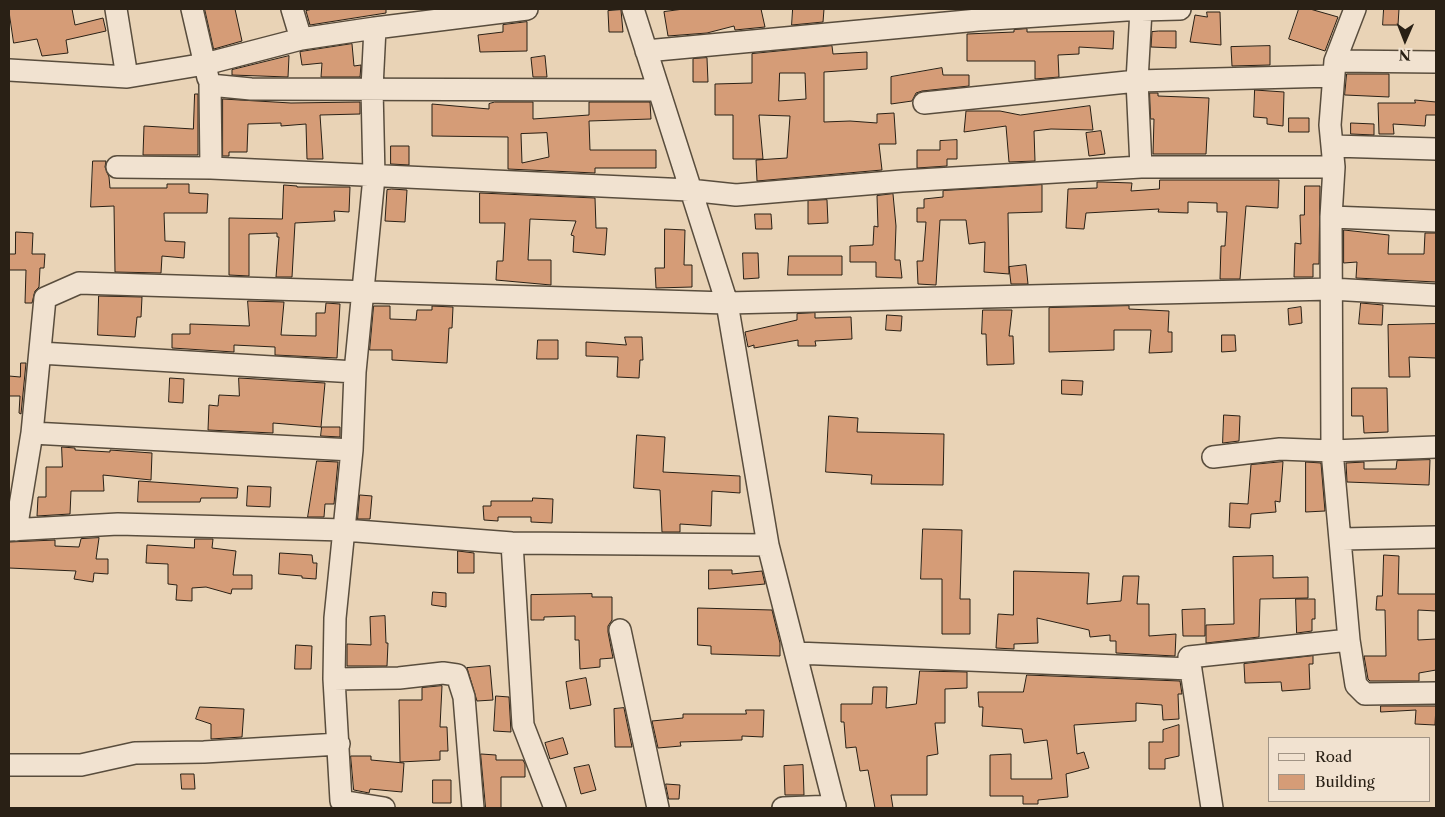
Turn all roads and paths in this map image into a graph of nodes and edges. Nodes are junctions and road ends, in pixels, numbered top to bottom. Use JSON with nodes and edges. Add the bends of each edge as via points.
{"nodes":[{"id":1,"x":116,"y":9,"type":"edge"},
{"id":2,"x":192,"y":9,"type":"edge"},
{"id":3,"x":292,"y":9,"type":"edge"},
{"id":4,"x":527,"y":9,"type":"edge"},
{"id":5,"x":633,"y":9,"type":"edge"},
{"id":6,"x":1180,"y":9,"type":"edge"},
{"id":7,"x":1355,"y":9,"type":"edge"},
{"id":8,"x":1141,"y":10,"type":"edge"},
{"id":9,"x":437,"y":14,"type":"edge"},
{"id":10,"x":978,"y":14,"type":"edge"},
{"id":11,"x":374,"y":28,"type":"junction"},
{"id":12,"x":302,"y":39,"type":"junction"},
{"id":13,"x":646,"y":50,"type":"junction"},
{"id":14,"x":1436,"y":62,"type":"edge"},
{"id":15,"x":205,"y":64,"type":"junction"},
{"id":16,"x":1334,"y":69,"type":"junction"},
{"id":17,"x":9,"y":70,"type":"edge"},
{"id":18,"x":127,"y":77,"type":"junction"},
{"id":19,"x":1137,"y":81,"type":"junction"},
{"id":20,"x":210,"y":85,"type":"junction"},
{"id":21,"x":372,"y":88,"type":"junction"},
{"id":22,"x":659,"y":90,"type":"junction"},
{"id":23,"x":924,"y":103,"type":"dead end"},
{"id":24,"x":1436,"y":149,"type":"edge"},
{"id":25,"x":1333,"y":157,"type":"junction"},
{"id":26,"x":117,"y":166,"type":"dead end"},
{"id":27,"x":212,"y":168,"type":"junction"},
{"id":28,"x":1141,"y":168,"type":"junction"},
{"id":29,"x":374,"y":177,"type":"junction"},
{"id":30,"x":689,"y":190,"type":"junction"},
{"id":31,"x":1331,"y":217,"type":"junction"},
{"id":32,"x":1436,"y":222,"type":"edge"},
{"id":33,"x":1331,"y":289,"type":"junction"},
{"id":34,"x":364,"y":294,"type":"junction"},
{"id":35,"x":1436,"y":295,"type":"edge"},
{"id":36,"x":727,"y":303,"type":"junction"},
{"id":37,"x":40,"y":353,"type":"junction"},
{"id":38,"x":355,"y":372,"type":"junction"},
{"id":39,"x":32,"y":433,"type":"junction"},
{"id":40,"x":1436,"y":448,"type":"edge"},
{"id":41,"x":352,"y":450,"type":"junction"},
{"id":42,"x":1332,"y":451,"type":"junction"},
{"id":43,"x":1214,"y":456,"type":"dead end"},
{"id":44,"x":12,"y":530,"type":"edge"},
{"id":45,"x":344,"y":530,"type":"junction"},
{"id":46,"x":1436,"y":537,"type":"edge"},
{"id":47,"x":1342,"y":539,"type":"junction"},
{"id":48,"x":512,"y":543,"type":"junction"},
{"id":49,"x":768,"y":545,"type":"junction"},
{"id":50,"x":620,"y":630,"type":"dead end"},
{"id":51,"x":1349,"y":640,"type":"junction"},
{"id":52,"x":796,"y":653,"type":"junction"},
{"id":53,"x":1191,"y":669,"type":"junction"},
{"id":54,"x":334,"y":679,"type":"junction"},
{"id":55,"x":1436,"y":693,"type":"edge"},
{"id":56,"x":339,"y":744,"type":"junction"},
{"id":57,"x":9,"y":765,"type":"edge"},
{"id":58,"x":835,"y":807,"type":"edge"},
{"id":59,"x":384,"y":808,"type":"edge"},
{"id":60,"x":473,"y":808,"type":"edge"},
{"id":61,"x":555,"y":808,"type":"edge"},
{"id":62,"x":658,"y":808,"type":"edge"},
{"id":63,"x":783,"y":808,"type":"edge"},
{"id":64,"x":1212,"y":808,"type":"edge"}],
"edges":[{"from":1,"to":18,"type":"street"},
{"from":2,"to":15,"type":"street"},
{"from":3,"to":12,"type":"street"},
{"from":4,"to":9,"type":"street"},
{"from":5,"to":13,"type":"street"},
{"from":6,"to":8,"type":"street"},
{"from":7,"to":16,"type":"street"},
{"from":8,"to":10,"type":"street"},
{"from":8,"to":19,"type":"street"},
{"from":9,"to":11,"type":"street"},
{"from":10,"to":13,"type":"street"},
{"from":11,"to":12,"type":"street"},
{"from":11,"to":21,"type":"street"},
{"from":12,"to":15,"type":"street"},
{"from":13,"to":22,"type":"street"},
{"from":14,"to":16,"type":"street"},
{"from":15,"to":18,"type":"street"},
{"from":15,"to":20,"type":"street"},
{"from":16,"to":19,"type":"street"},
{"from":16,"to":25,"type":"street","via":[[1330,125]]},
{"from":17,"to":18,"type":"street"},
{"from":19,"to":23,"type":"street"},
{"from":19,"to":28,"type":"street"},
{"from":20,"to":21,"type":"street","via":[[251,89]]},
{"from":20,"to":27,"type":"street"},
{"from":21,"to":22,"type":"street"},
{"from":21,"to":29,"type":"street"},
{"from":22,"to":30,"type":"street"},
{"from":24,"to":25,"type":"street"},
{"from":25,"to":28,"type":"street"},
{"from":25,"to":31,"type":"street"},
{"from":26,"to":27,"type":"street"},
{"from":27,"to":29,"type":"street"},
{"from":28,"to":30,"type":"street","via":[[902,181],[736,195]]},
{"from":29,"to":30,"type":"street"},
{"from":29,"to":34,"type":"street"},
{"from":30,"to":36,"type":"street"},
{"from":31,"to":32,"type":"street"},
{"from":31,"to":33,"type":"street"},
{"from":33,"to":35,"type":"street"},
{"from":33,"to":36,"type":"street"},
{"from":33,"to":42,"type":"street"},
{"from":34,"to":36,"type":"street"},
{"from":34,"to":37,"type":"street","via":[[79,284],[45,298]]},
{"from":34,"to":38,"type":"street"},
{"from":36,"to":49,"type":"street"},
{"from":37,"to":38,"type":"street"},
{"from":37,"to":39,"type":"street"},
{"from":38,"to":41,"type":"street"},
{"from":39,"to":41,"type":"street"},
{"from":39,"to":44,"type":"street"},
{"from":40,"to":42,"type":"street"},
{"from":41,"to":45,"type":"street"},
{"from":42,"to":43,"type":"street","via":[[1280,449]]},
{"from":42,"to":47,"type":"street"},
{"from":44,"to":45,"type":"street","via":[[118,524]]},
{"from":45,"to":48,"type":"street"},
{"from":45,"to":54,"type":"street","via":[[335,618]]},
{"from":46,"to":47,"type":"street"},
{"from":47,"to":51,"type":"street"},
{"from":48,"to":49,"type":"street"},
{"from":48,"to":61,"type":"street","via":[[524,725]]},
{"from":49,"to":52,"type":"street"},
{"from":50,"to":62,"type":"street"},
{"from":51,"to":53,"type":"street","via":[[1189,656]]},
{"from":51,"to":55,"type":"street","via":[[1356,686],[1365,694]]},
{"from":52,"to":53,"type":"street"},
{"from":52,"to":58,"type":"street"},
{"from":53,"to":64,"type":"street"},
{"from":54,"to":56,"type":"street"},
{"from":54,"to":60,"type":"street","via":[[457,675],[464,697]]},
{"from":56,"to":57,"type":"street","via":[[135,754],[81,765]]},
{"from":56,"to":59,"type":"street","via":[[341,802]]},
{"from":58,"to":63,"type":"street"}]}
